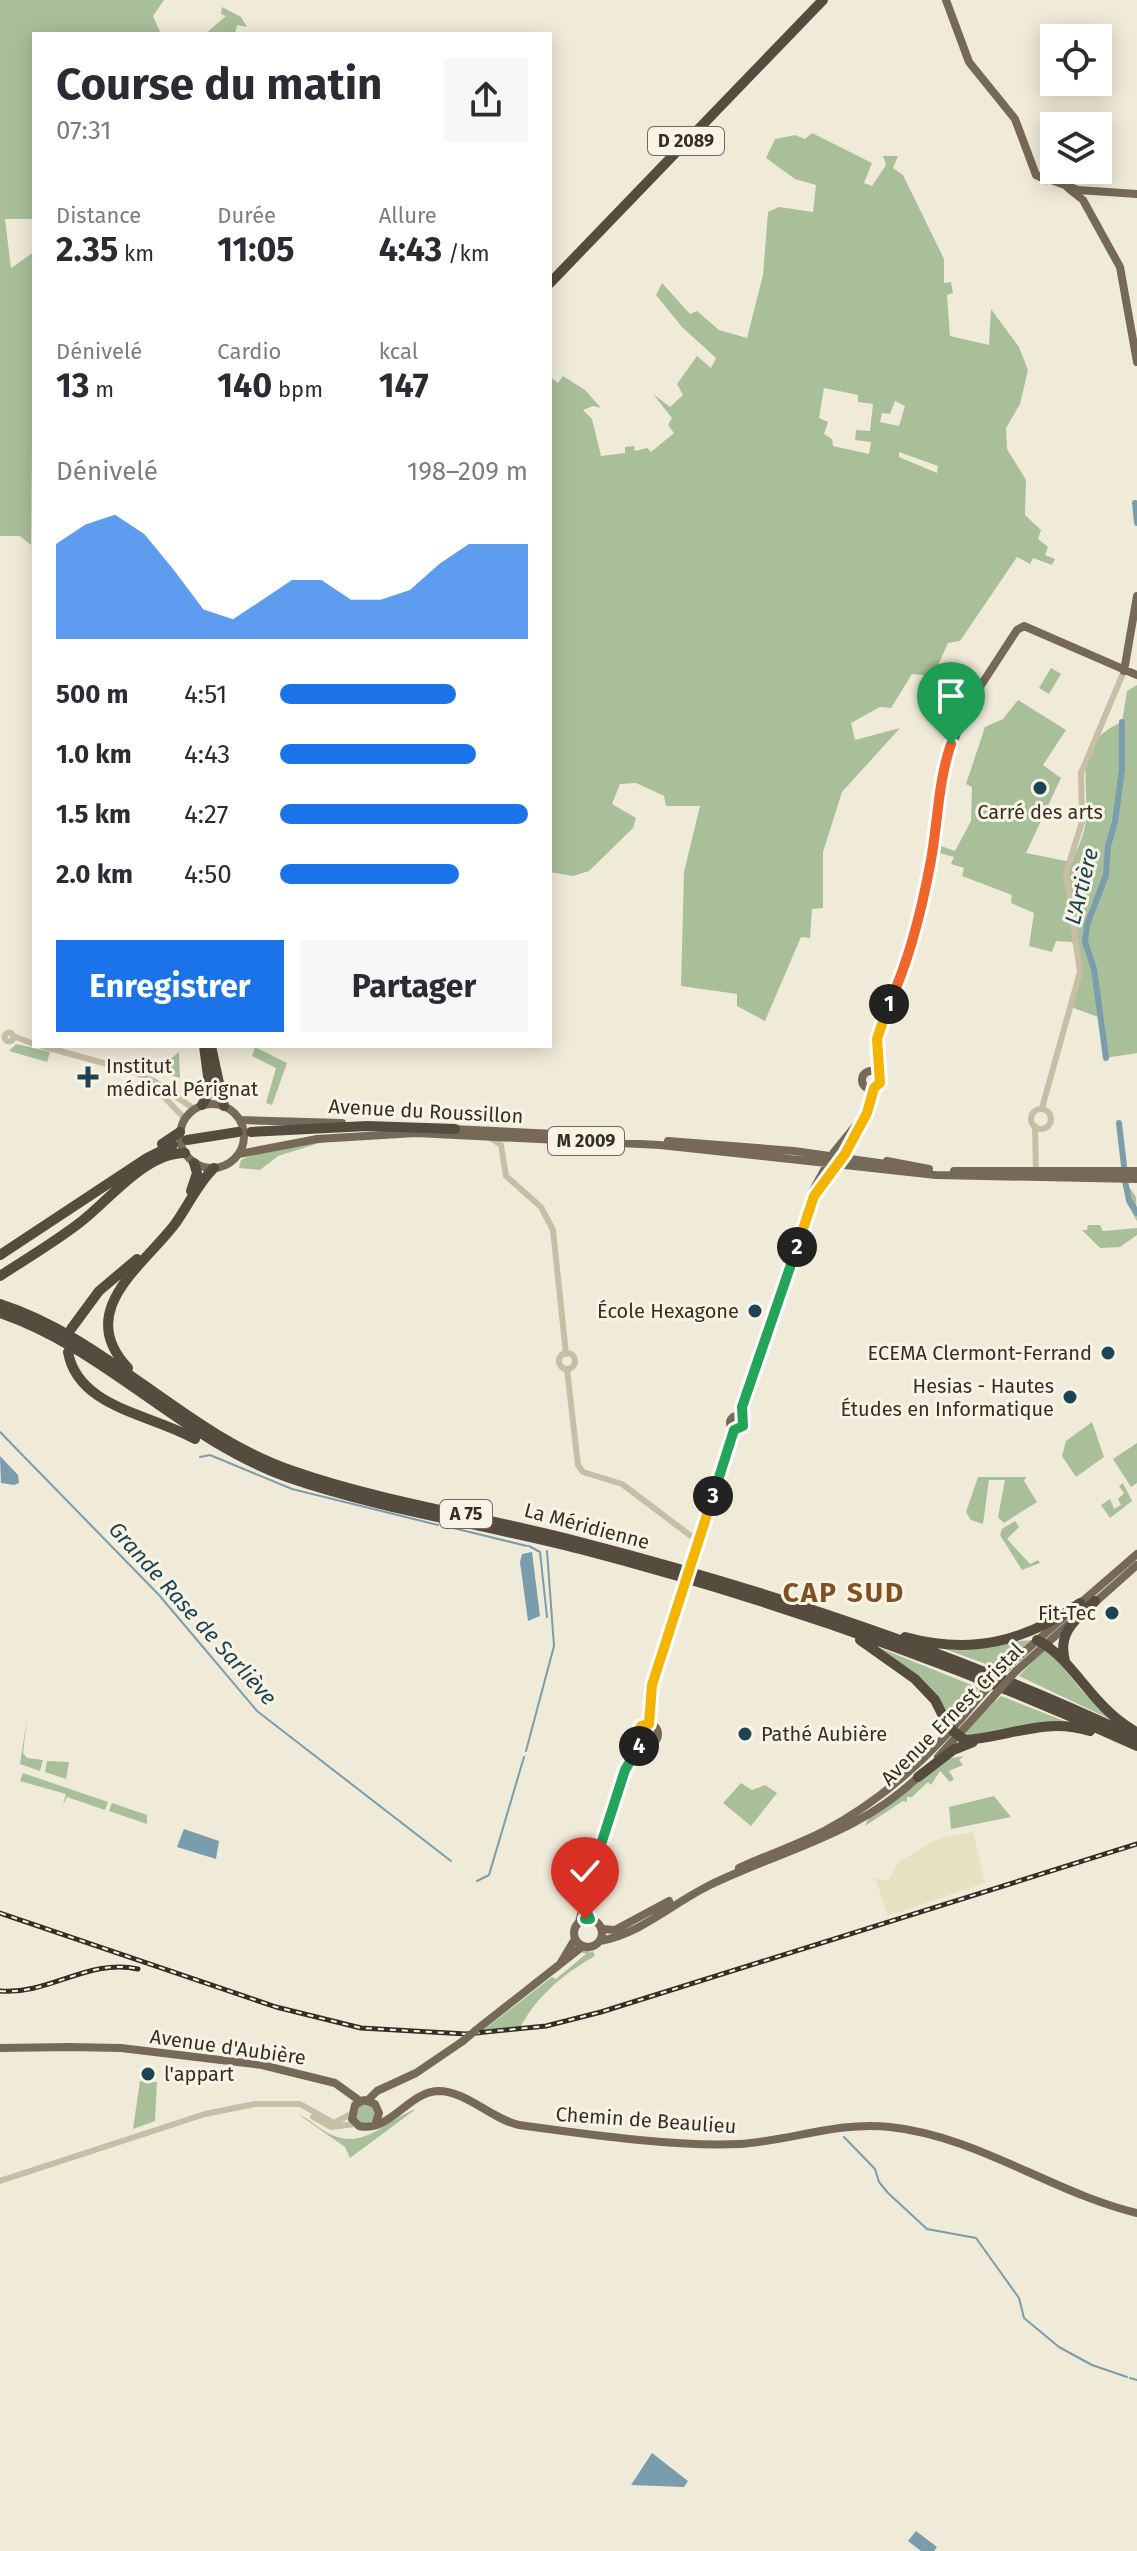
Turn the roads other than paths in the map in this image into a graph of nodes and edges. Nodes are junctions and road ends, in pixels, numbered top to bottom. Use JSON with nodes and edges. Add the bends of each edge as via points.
{"nodes":[{"id":1,"x":817,"y":0,"type":"edge"},
{"id":2,"x":823,"y":0,"type":"edge"},
{"id":3,"x":946,"y":0,"type":"edge"},
{"id":4,"x":1081,"y":194,"type":"junction"},
{"id":5,"x":1137,"y":194,"type":"edge"},
{"id":6,"x":552,"y":273,"type":"edge"},
{"id":7,"x":552,"y":281,"type":"edge"},
{"id":8,"x":1137,"y":361,"type":"edge"},
{"id":9,"x":1137,"y":596,"type":"edge"},
{"id":10,"x":1129,"y":646,"type":"junction"},
{"id":11,"x":1126,"y":672,"type":"edge"},
{"id":12,"x":2,"y":1036,"type":"edge"},
{"id":13,"x":32,"y":1043,"type":"edge"},
{"id":14,"x":49,"y":1048,"type":"edge"},
{"id":15,"x":204,"y":1048,"type":"edge"},
{"id":16,"x":211,"y":1048,"type":"edge"},
{"id":17,"x":875,"y":1073,"type":"junction"},
{"id":18,"x":147,"y":1078,"type":"junction"},
{"id":19,"x":871,"y":1088,"type":"junction"},
{"id":20,"x":224,"y":1106,"type":"junction"},
{"id":21,"x":198,"y":1107,"type":"junction"},
{"id":22,"x":1042,"y":1108,"type":"junction"},
{"id":23,"x":185,"y":1119,"type":"junction"},
{"id":24,"x":240,"y":1120,"type":"junction"},
{"id":25,"x":1038,"y":1130,"type":"junction"},
{"id":26,"x":456,"y":1132,"type":"junction"},
{"id":27,"x":387,"y":1133,"type":"junction"},
{"id":28,"x":238,"y":1134,"type":"dead end"},
{"id":29,"x":523,"y":1138,"type":"junction"},
{"id":30,"x":851,"y":1141,"type":"junction"},
{"id":31,"x":185,"y":1142,"type":"junction"},
{"id":32,"x":503,"y":1151,"type":"junction"},
{"id":33,"x":239,"y":1154,"type":"junction"},
{"id":34,"x":862,"y":1159,"type":"junction"},
{"id":35,"x":836,"y":1160,"type":"junction"},
{"id":36,"x":817,"y":1161,"type":"junction"},
{"id":37,"x":194,"y":1163,"type":"junction"},
{"id":38,"x":214,"y":1168,"type":"junction"},
{"id":39,"x":914,"y":1170,"type":"junction"},
{"id":40,"x":930,"y":1172,"type":"junction"},
{"id":41,"x":1036,"y":1174,"type":"junction"},
{"id":42,"x":1136,"y":1176,"type":"edge"},
{"id":43,"x":819,"y":1178,"type":"junction"},
{"id":44,"x":61,"y":1216,"type":"junction"},
{"id":45,"x":0,"y":1255,"type":"edge"},
{"id":46,"x":29,"y":1257,"type":"junction"},
{"id":47,"x":0,"y":1276,"type":"edge"},
{"id":48,"x":0,"y":1304,"type":"edge"},
{"id":49,"x":0,"y":1316,"type":"edge"},
{"id":50,"x":71,"y":1329,"type":"dead end"},
{"id":51,"x":68,"y":1352,"type":"dead end"},
{"id":52,"x":151,"y":1392,"type":"junction"},
{"id":53,"x":739,"y":1417,"type":"junction"},
{"id":54,"x":252,"y":1463,"type":"junction"},
{"id":55,"x":699,"y":1542,"type":"junction"},
{"id":56,"x":1137,"y":1554,"type":"edge"},
{"id":57,"x":1137,"y":1565,"type":"edge"},
{"id":58,"x":1095,"y":1601,"type":"junction"},
{"id":59,"x":1080,"y":1603,"type":"junction"},
{"id":60,"x":834,"y":1626,"type":"junction"},
{"id":61,"x":858,"y":1627,"type":"junction"},
{"id":62,"x":1013,"y":1638,"type":"junction"},
{"id":63,"x":1041,"y":1642,"type":"junction"},
{"id":64,"x":1035,"y":1653,"type":"joint"},
{"id":65,"x":1012,"y":1669,"type":"junction"},
{"id":66,"x":1069,"y":1670,"type":"junction"},
{"id":67,"x":960,"y":1721,"type":"joint"},
{"id":68,"x":649,"y":1724,"type":"junction"},
{"id":69,"x":1009,"y":1730,"type":"junction"},
{"id":70,"x":1137,"y":1732,"type":"edge"},
{"id":71,"x":952,"y":1734,"type":"junction"},
{"id":72,"x":1137,"y":1738,"type":"edge"},
{"id":73,"x":641,"y":1743,"type":"junction"},
{"id":74,"x":1137,"y":1748,"type":"edge"},
{"id":75,"x":628,"y":1762,"type":"junction"},
{"id":76,"x":918,"y":1777,"type":"junction"},
{"id":77,"x":590,"y":1919,"type":"junction"},
{"id":78,"x":577,"y":1924,"type":"junction"},
{"id":79,"x":602,"y":1929,"type":"junction"},
{"id":80,"x":575,"y":1939,"type":"junction"},
{"id":81,"x":600,"y":1941,"type":"junction"},
{"id":82,"x":583,"y":1946,"type":"junction"},
{"id":83,"x":557,"y":1968,"type":"junction"},
{"id":84,"x":0,"y":2048,"type":"edge"},
{"id":85,"x":389,"y":2085,"type":"junction"},
{"id":86,"x":293,"y":2104,"type":"junction"},
{"id":87,"x":358,"y":2106,"type":"junction"},
{"id":88,"x":377,"y":2114,"type":"junction"},
{"id":89,"x":355,"y":2124,"type":"junction"},
{"id":90,"x":0,"y":2181,"type":"edge"},
{"id":91,"x":1137,"y":2213,"type":"edge"}],
"edges":[{"from":1,"to":6,"type":"highway","number":"D 2089"},
{"from":2,"to":7,"type":"highway","number":"D 2089"},
{"from":3,"to":4,"type":"main road","via":[[976,73],[1015,119],[1036,175]]},
{"from":4,"to":5,"type":"main road"},
{"from":4,"to":8,"type":"main road","via":[[1120,267]]},
{"from":9,"to":10,"type":"main road"},
{"from":10,"to":11,"type":"main road"},
{"from":10,"to":11,"type":"main road"},
{"from":11,"to":17,"type":"main road","via":[[1024,626],[980,686],[951,744],[940,781],[931,861],[908,958],[881,1025]]},
{"from":11,"to":22,"type":"street","via":[[1081,773],[1082,822],[1066,873],[1080,959]]},
{"from":12,"to":13,"type":"street","via":[[8,1032]]},
{"from":14,"to":18,"type":"street"},
{"from":15,"to":21,"type":"highway","via":[[210,1091]]},
{"from":16,"to":20,"type":"highway"},
{"from":17,"to":19,"type":"main road","via":[[880,1083]]},
{"from":17,"to":19,"type":"main road","via":[[863,1078]]},
{"from":18,"to":21,"type":"street"},
{"from":18,"to":23,"type":"street"},
{"from":19,"to":30,"type":"main road","via":[[867,1113]]},
{"from":19,"to":35,"type":"main road","via":[[864,1114]]},
{"from":20,"to":21,"type":"main road"},
{"from":20,"to":24,"type":"main road"},
{"from":21,"to":23,"type":"main road"},
{"from":22,"to":25,"type":"street","via":[[1033,1115]]},
{"from":22,"to":25,"type":"street","via":[[1050,1119]]},
{"from":23,"to":31,"type":"main road"},
{"from":24,"to":26,"type":"main road","name":"Avenue du Roussillon","number":"M 2009"},
{"from":24,"to":33,"type":"main road","via":[[244,1134]]},
{"from":25,"to":41,"type":"street"},
{"from":26,"to":27,"type":"main road","name":"Avenue du Roussillon","number":"M 2009"},
{"from":26,"to":27,"type":"highway","via":[[367,1126],[251,1133]]},
{"from":26,"to":29,"type":"main road","name":"Avenue du Roussillon","number":"M 2009"},
{"from":26,"to":32,"type":"street","via":[[495,1139]]},
{"from":26,"to":35,"type":"main road","name":"Avenue du Roussillon","number":"M 2009","via":[[593,1135]]},
{"from":27,"to":33,"type":"main road","name":"Avenue du Roussillon","number":"M 2009"},
{"from":28,"to":31,"type":"highway"},
{"from":29,"to":32,"type":"street","via":[[508,1142]]},
{"from":29,"to":36,"type":"main road","name":"Avenue du Roussillon","number":"M 2009"},
{"from":30,"to":34,"type":"main road","via":[[851,1152]]},
{"from":30,"to":35,"type":"main road"},
{"from":31,"to":37,"type":"main road"},
{"from":31,"to":44,"type":"highway","via":[[117,1172]]},
{"from":31,"to":46,"type":"highway"},
{"from":32,"to":55,"type":"street","via":[[506,1176],[541,1207],[553,1230],[566,1354],[575,1362],[567,1369],[578,1465],[583,1472],[622,1484]]},
{"from":33,"to":38,"type":"main road"},
{"from":34,"to":35,"type":"main road","name":"Avenue du Roussillon","number":"M 2009"},
{"from":34,"to":39,"type":"main road","name":"Avenue du Roussillon","number":"M 2009"},
{"from":34,"to":40,"type":"main road"},
{"from":35,"to":36,"type":"main road","name":"Avenue du Roussillon","number":"M 2009"},
{"from":35,"to":39,"type":"main road","name":"Avenue du Roussillon","number":"M 2009"},
{"from":35,"to":43,"type":"main road"},
{"from":35,"to":53,"type":"main road","via":[[812,1199]]},
{"from":36,"to":43,"type":"main road","via":[[822,1168]]},
{"from":37,"to":38,"type":"main road"},
{"from":37,"to":50,"type":"highway","via":[[196,1179],[178,1215],[99,1291]]},
{"from":38,"to":52,"type":"highway","via":[[166,1236],[130,1274],[110,1310],[115,1352]]},
{"from":39,"to":40,"type":"main road","name":"Avenue du Roussillon","number":"M 2009"},
{"from":40,"to":41,"type":"main road","name":"Avenue du Roussillon","number":"M 2009"},
{"from":41,"to":42,"type":"main road","name":"Avenue du Roussillon","number":"M 2009"},
{"from":43,"to":53,"type":"main road"},
{"from":44,"to":45,"type":"highway"},
{"from":44,"to":46,"type":"highway","via":[[173,1146],[127,1175]]},
{"from":46,"to":47,"type":"highway"},
{"from":48,"to":52,"type":"highway","name":"La Méridienne","number":"A 75","via":[[73,1336]]},
{"from":49,"to":54,"type":"highway","name":"La Méridienne","number":"A 75","via":[[47,1332],[199,1435]]},
{"from":51,"to":54,"type":"highway","via":[[78,1379],[102,1399]]},
{"from":52,"to":61,"type":"highway","name":"La Méridienne","number":"A 75","via":[[232,1445],[310,1477],[637,1557]]},
{"from":53,"to":55,"type":"main road","via":[[743,1426],[734,1430]]},
{"from":54,"to":60,"type":"highway","name":"La Méridienne","number":"A 75","via":[[332,1490],[649,1568]]},
{"from":55,"to":68,"type":"main road","bridge":true,"via":[[652,1685]]},
{"from":56,"to":59,"type":"main road","name":"Avenue Ernest Cristal"},
{"from":57,"to":58,"type":"main road","name":"Avenue Ernest Cristal"},
{"from":58,"to":63,"type":"main road","name":"Avenue Ernest Cristal"},
{"from":58,"to":66,"type":"highway","via":[[1065,1634],[1062,1650]]},
{"from":59,"to":62,"type":"highway","via":[[1045,1628]]},
{"from":59,"to":63,"type":"main road","name":"Avenue Ernest Cristal"},
{"from":60,"to":71,"type":"highway","via":[[906,1671],[931,1695]]},
{"from":60,"to":74,"type":"highway","name":"La Méridienne","number":"A 75","via":[[1015,1693]]},
{"from":61,"to":62,"type":"highway","via":[[942,1644]]},
{"from":61,"to":72,"type":"highway","name":"La Méridienne","number":"A 75"},
{"from":62,"to":63,"type":"highway","via":[[1032,1636]]},
{"from":63,"to":64,"type":"highway"},
{"from":63,"to":65,"type":"main road","name":"Avenue Ernest Cristal"},
{"from":63,"to":66,"type":"highway","via":[[1054,1649]]},
{"from":64,"to":65,"type":"main road","name":"Avenue Ernest Cristal"},
{"from":65,"to":67,"type":"main road","name":"Avenue Ernest Cristal","bridge":true},
{"from":65,"to":71,"type":"main road","name":"Avenue Ernest Cristal","bridge":true,"via":[[991,1699]]},
{"from":66,"to":70,"type":"highway","via":[[1102,1707]]},
{"from":67,"to":71,"type":"highway"},
{"from":68,"to":73,"type":"main road","via":[[638,1730]]},
{"from":68,"to":73,"type":"main road","via":[[657,1729],[657,1738],[650,1745]]},
{"from":69,"to":71,"type":"highway","via":[[967,1740]]},
{"from":69,"to":74,"type":"highway","via":[[1063,1724]]},
{"from":69,"to":76,"type":"highway","via":[[954,1750]]},
{"from":71,"to":76,"type":"main road","name":"Avenue Ernest Cristal"},
{"from":71,"to":79,"type":"main road","name":"Avenue Ernest Cristal","via":[[894,1786],[823,1831],[615,1930]]},
{"from":73,"to":75,"type":"main road"},
{"from":75,"to":77,"type":"main road","via":[[584,1897]]},
{"from":75,"to":78,"type":"main road"},
{"from":76,"to":81,"type":"main road","name":"Avenue Ernest Cristal","via":[[817,1843],[723,1879],[620,1937]]},
{"from":77,"to":78,"type":"main road"},
{"from":77,"to":79,"type":"main road"},
{"from":78,"to":80,"type":"main road"},
{"from":79,"to":81,"type":"main road"},
{"from":80,"to":82,"type":"main road"},
{"from":80,"to":83,"type":"main road"},
{"from":81,"to":82,"type":"main road"},
{"from":82,"to":83,"type":"main road"},
{"from":83,"to":85,"type":"main road","bridge":true,"via":[[463,2041]]},
{"from":84,"to":87,"type":"main road","name":"Avenue d'Aubière","via":[[124,2049],[262,2065],[327,2080]]},
{"from":85,"to":87,"type":"main road"},
{"from":85,"to":88,"type":"main road","via":[[380,2095]]},
{"from":86,"to":87,"type":"street","via":[[330,2123],[342,2121]]},
{"from":86,"to":89,"type":"street","via":[[329,2127]]},
{"from":86,"to":90,"type":"street","via":[[269,2102],[205,2114]]},
{"from":87,"to":88,"type":"main road","name":"Avenue d'Aubière"},
{"from":87,"to":89,"type":"main road"},
{"from":88,"to":89,"type":"main road","name":"Chemin de Beaulieu","via":[[368,2128]]},
{"from":88,"to":91,"type":"main road","name":"Chemin de Beaulieu","via":[[392,2117],[437,2091],[519,2125],[684,2142],[741,2144],[832,2128],[891,2127],[932,2136]]}]}
